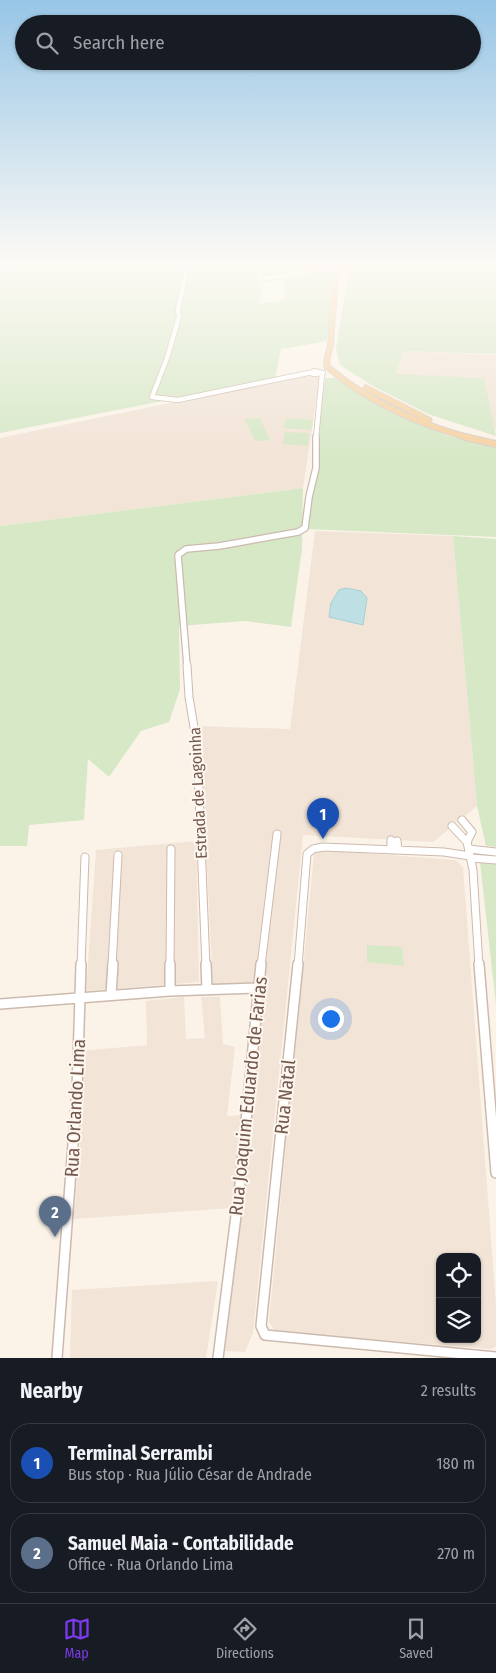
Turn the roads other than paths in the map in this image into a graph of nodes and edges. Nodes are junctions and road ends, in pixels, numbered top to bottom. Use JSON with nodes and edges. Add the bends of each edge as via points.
{"nodes":[{"id":1,"x":175,"y":326,"type":"edge"},
{"id":2,"x":330,"y":326,"type":"edge"},
{"id":3,"x":330,"y":368,"type":"junction"},
{"id":4,"x":314,"y":371,"type":"junction"},
{"id":5,"x":322,"y":373,"type":"junction"},
{"id":6,"x":496,"y":440,"type":"edge"},
{"id":7,"x":496,"y":444,"type":"edge"},
{"id":8,"x":462,"y":820,"type":"dead end"},
{"id":9,"x":452,"y":826,"type":"dead end"},
{"id":10,"x":277,"y":834,"type":"dead end"},
{"id":11,"x":394,"y":840,"type":"dead end"},
{"id":12,"x":171,"y":849,"type":"dead end"},
{"id":13,"x":394,"y":850,"type":"junction"},
{"id":14,"x":469,"y":851,"type":"junction"},
{"id":15,"x":496,"y":852,"type":"edge"},
{"id":16,"x":118,"y":855,"type":"dead end"},
{"id":17,"x":85,"y":857,"type":"dead end"},
{"id":18,"x":496,"y":860,"type":"edge"},
{"id":19,"x":258,"y":988,"type":"junction"},
{"id":20,"x":207,"y":989,"type":"junction"},
{"id":21,"x":170,"y":991,"type":"junction"},
{"id":22,"x":111,"y":995,"type":"junction"},
{"id":23,"x":80,"y":997,"type":"junction"},
{"id":24,"x":0,"y":1004,"type":"edge"},
{"id":25,"x":496,"y":1173,"type":"edge"},
{"id":26,"x":496,"y":1357,"type":"edge"},
{"id":27,"x":57,"y":1358,"type":"edge"},
{"id":28,"x":218,"y":1358,"type":"edge"}],
"edges":[{"from":1,"to":4,"type":"street","via":[[152,398],[178,400]]},
{"from":2,"to":3,"type":"main road","via":[[331,342],[327,354]]},
{"from":3,"to":4,"type":"street"},
{"from":3,"to":5,"type":"street"},
{"from":3,"to":6,"type":"main road","via":[[416,414]]},
{"from":3,"to":7,"type":"main road","via":[[344,380],[411,418],[451,433]]},
{"from":4,"to":5,"type":"street","via":[[314,375]]},
{"from":5,"to":20,"type":"street","name":"Estrada de Lagoinha","via":[[316,468],[305,528],[220,546],[182,550],[178,556],[189,697],[197,745]]},
{"from":8,"to":14,"type":"street","via":[[472,832]]},
{"from":9,"to":14,"type":"street"},
{"from":10,"to":19,"type":"street","name":"Rua Joaquim Eduardo de Farias"},
{"from":11,"to":13,"type":"street"},
{"from":12,"to":21,"type":"street"},
{"from":13,"to":14,"type":"street"},
{"from":13,"to":26,"type":"street","name":"Rua Natal","via":[[318,847],[309,851],[306,858],[294,1013],[261,1323],[266,1335],[272,1337]]},
{"from":14,"to":15,"type":"street"},
{"from":14,"to":18,"type":"street"},
{"from":14,"to":25,"type":"street"},
{"from":16,"to":22,"type":"street"},
{"from":17,"to":23,"type":"street","name":"Rua Orlando Lima"},
{"from":19,"to":20,"type":"street"},
{"from":19,"to":28,"type":"street","name":"Rua Joaquim Eduardo de Farias","via":[[240,1184]]},
{"from":20,"to":21,"type":"street"},
{"from":21,"to":22,"type":"street"},
{"from":22,"to":23,"type":"street"},
{"from":23,"to":24,"type":"street"},
{"from":23,"to":27,"type":"street","name":"Rua Orlando Lima","via":[[74,1140]]}]}
